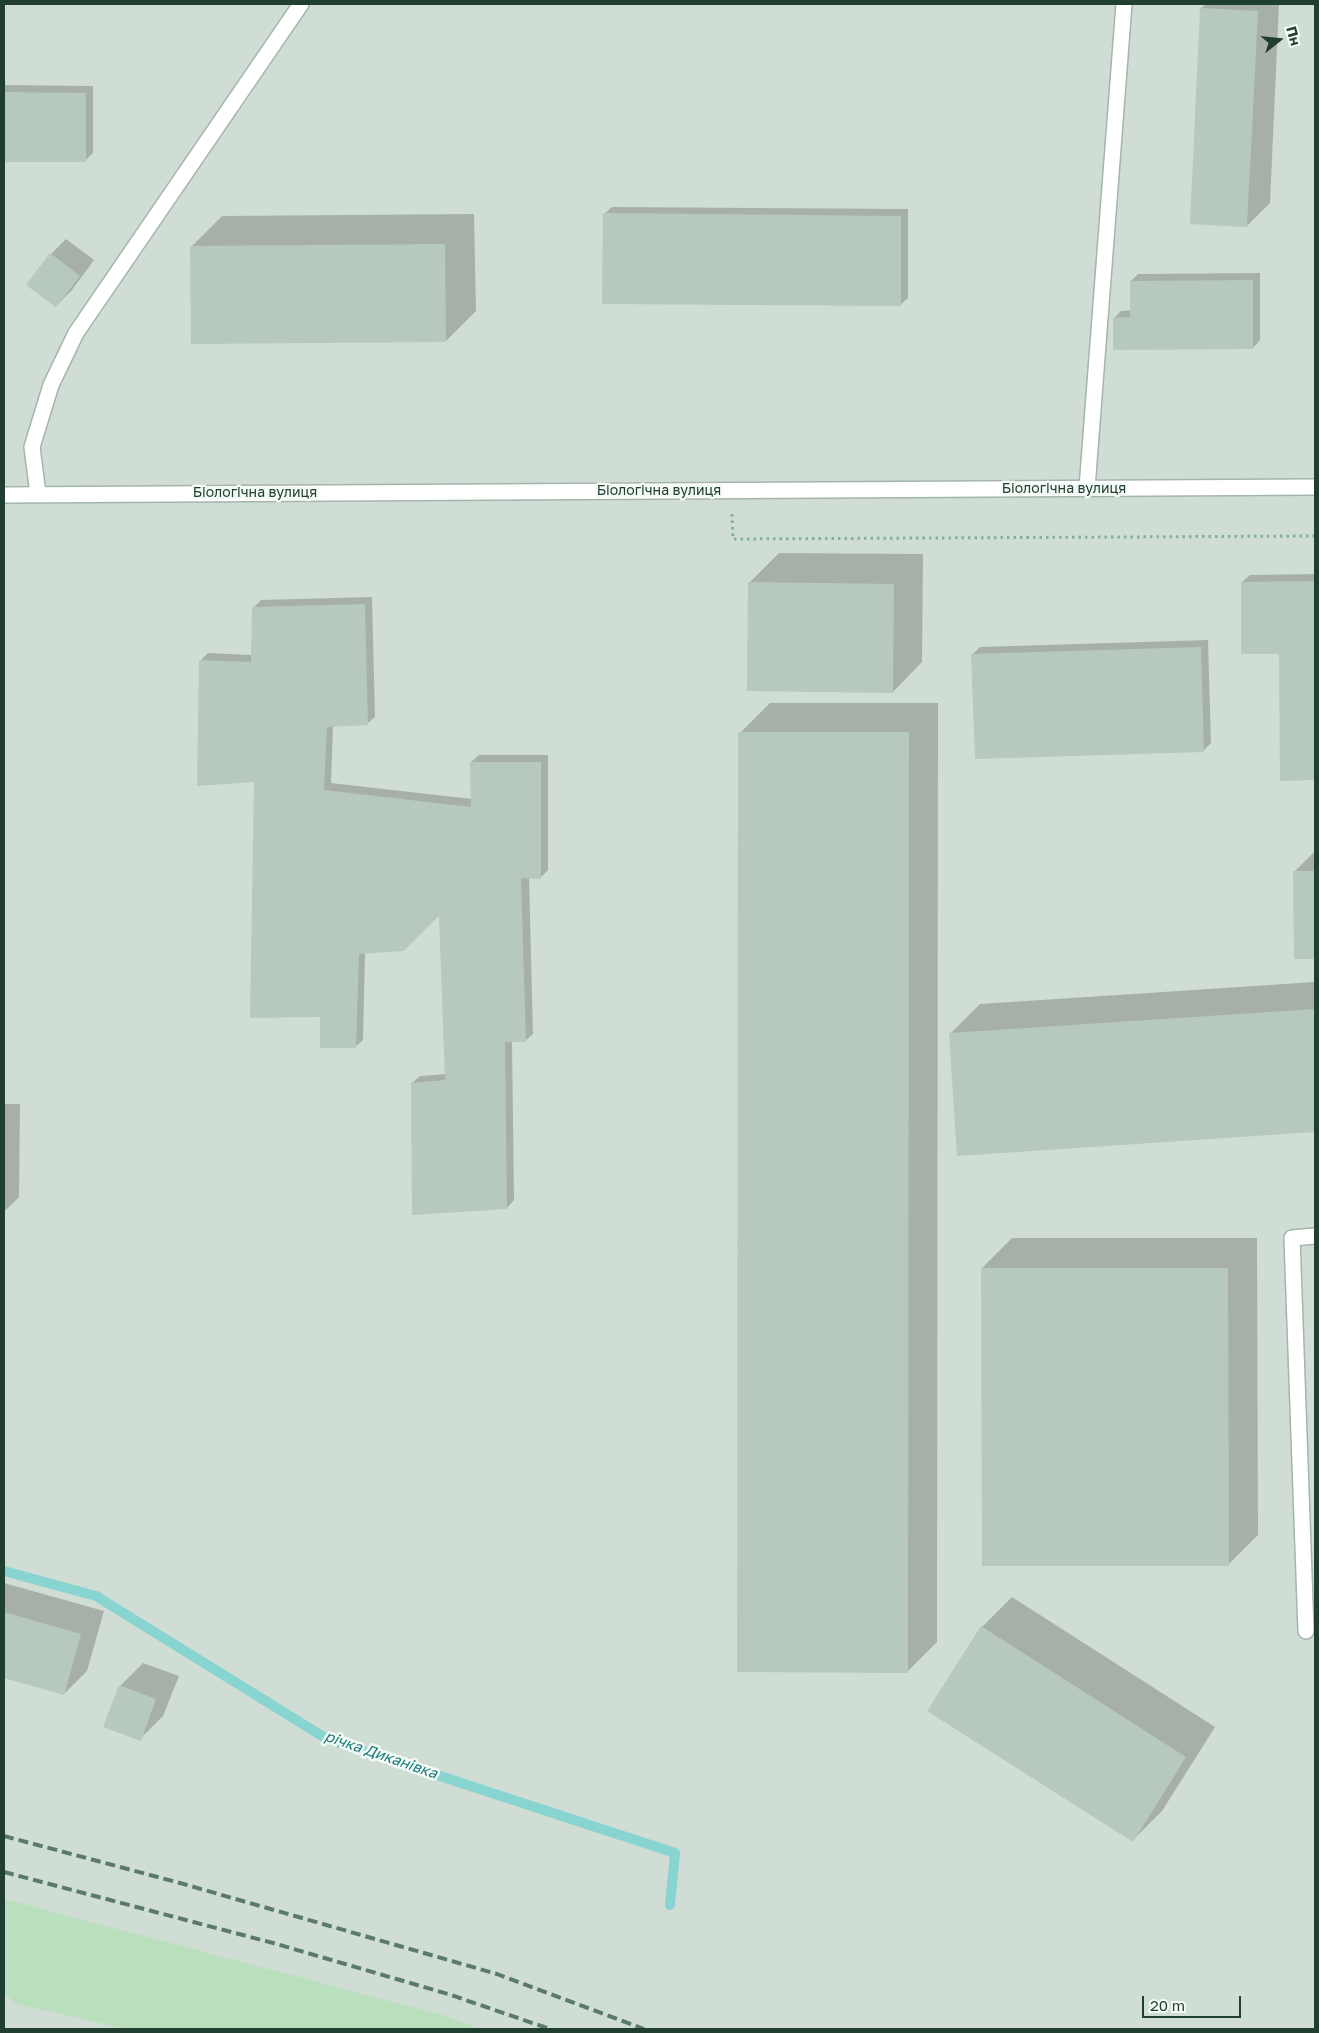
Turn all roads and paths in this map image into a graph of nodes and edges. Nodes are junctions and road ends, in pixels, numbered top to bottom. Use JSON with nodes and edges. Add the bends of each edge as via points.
{"nodes":[{"id":1,"x":301,"y":4,"type":"edge"},
{"id":2,"x":1124,"y":4,"type":"edge"},
{"id":3,"x":1315,"y":487,"type":"edge"},
{"id":4,"x":1087,"y":488,"type":"junction"},
{"id":5,"x":731,"y":490,"type":"junction"},
{"id":6,"x":38,"y":494,"type":"junction"},
{"id":7,"x":4,"y":495,"type":"edge"},
{"id":8,"x":1315,"y":536,"type":"edge"},
{"id":9,"x":1315,"y":1236,"type":"edge"},
{"id":10,"x":1306,"y":1631,"type":"dead end"}],
"edges":[{"from":1,"to":6,"type":"street","via":[[76,333],[51,385],[32,447]]},
{"from":2,"to":4,"type":"street"},
{"from":3,"to":4,"type":"street","name":"Біологічна вулиця"},
{"from":4,"to":5,"type":"street","name":"Біологічна вулиця"},
{"from":5,"to":6,"type":"street","name":"Біологічна вулиця"},
{"from":5,"to":8,"type":"path","via":[[733,539]]},
{"from":6,"to":7,"type":"street","name":"Біологічна вулиця"},
{"from":9,"to":10,"type":"street","via":[[1292,1238]]}]}
